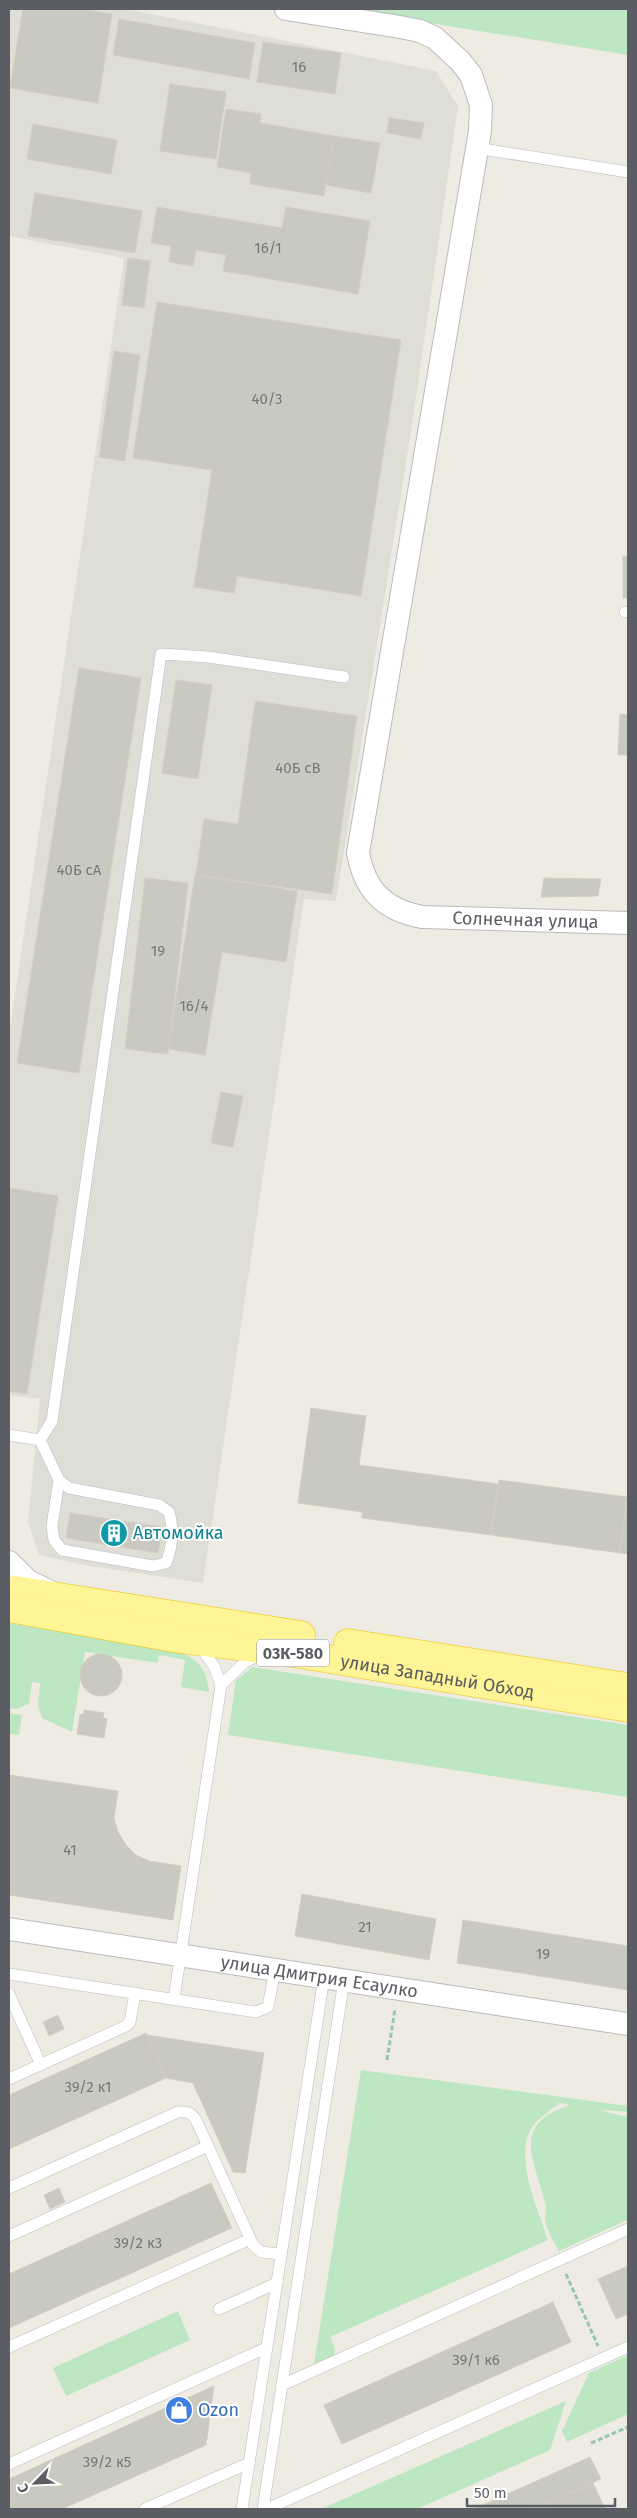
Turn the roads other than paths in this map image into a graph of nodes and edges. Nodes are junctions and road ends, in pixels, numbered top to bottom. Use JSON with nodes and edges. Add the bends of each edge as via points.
{"nodes":[{"id":1,"x":286,"y":9,"type":"edge"},
{"id":2,"x":476,"y":148,"type":"junction"},
{"id":3,"x":628,"y":172,"type":"edge"},
{"id":4,"x":344,"y":677,"type":"dead end"},
{"id":5,"x":628,"y":923,"type":"edge"},
{"id":6,"x":9,"y":1435,"type":"edge"},
{"id":7,"x":40,"y":1440,"type":"junction"},
{"id":8,"x":59,"y":1480,"type":"junction"},
{"id":9,"x":9,"y":1562,"type":"edge"},
{"id":10,"x":9,"y":1589,"type":"edge"},
{"id":11,"x":68,"y":1600,"type":"junction"},
{"id":12,"x":9,"y":1608,"type":"edge"},
{"id":13,"x":193,"y":1640,"type":"junction"},
{"id":14,"x":273,"y":1650,"type":"junction"},
{"id":15,"x":222,"y":1684,"type":"junction"},
{"id":16,"x":628,"y":1687,"type":"edge"},
{"id":17,"x":628,"y":1708,"type":"edge"},
{"id":18,"x":9,"y":1929,"type":"edge"},
{"id":19,"x":181,"y":1955,"type":"junction"},
{"id":20,"x":275,"y":1970,"type":"junction"},
{"id":21,"x":9,"y":1974,"type":"edge"},
{"id":22,"x":334,"y":1979,"type":"junction"},
{"id":23,"x":134,"y":1993,"type":"junction"},
{"id":24,"x":9,"y":1994,"type":"edge"},
{"id":25,"x":174,"y":1999,"type":"junction"},
{"id":26,"x":14,"y":2017,"type":"edge"},
{"id":27,"x":628,"y":2024,"type":"edge"},
{"id":28,"x":41,"y":2065,"type":"junction"},
{"id":29,"x":9,"y":2080,"type":"edge"},
{"id":30,"x":208,"y":2146,"type":"junction"},
{"id":31,"x":9,"y":2188,"type":"edge"},
{"id":32,"x":628,"y":2229,"type":"edge"},
{"id":33,"x":9,"y":2236,"type":"edge"},
{"id":34,"x":250,"y":2239,"type":"junction"},
{"id":35,"x":281,"y":2254,"type":"junction"},
{"id":36,"x":277,"y":2284,"type":"junction"},
{"id":37,"x":219,"y":2309,"type":"dead end"},
{"id":38,"x":9,"y":2347,"type":"edge"},
{"id":39,"x":628,"y":2347,"type":"edge"},
{"id":40,"x":266,"y":2348,"type":"junction"},
{"id":41,"x":282,"y":2385,"type":"junction"},
{"id":42,"x":249,"y":2463,"type":"junction"},
{"id":43,"x":9,"y":2464,"type":"edge"},
{"id":44,"x":145,"y":2509,"type":"edge"},
{"id":45,"x":242,"y":2509,"type":"edge"},
{"id":46,"x":263,"y":2509,"type":"edge"},
{"id":47,"x":267,"y":2509,"type":"edge"}],
"edges":[{"from":1,"to":2,"type":"street","name":"Солнечная улица","via":[[400,27],[435,38],[460,61],[477,88],[481,105]]},
{"from":2,"to":3,"type":"lane"},
{"from":2,"to":5,"type":"street","name":"Солнечная улица","via":[[358,853],[362,872],[372,890],[402,913],[422,917]]},
{"from":4,"to":7,"type":"lane","via":[[208,657],[161,654],[52,1421]]},
{"from":6,"to":7,"type":"lane"},
{"from":7,"to":8,"type":"lane"},
{"from":8,"to":8,"type":"lane","via":[[70,1488],[159,1505],[168,1512],[173,1528],[166,1563],[154,1566],[62,1550],[54,1540],[52,1526]]},
{"from":9,"to":11,"type":"street","via":[[28,1581]]},
{"from":10,"to":11,"type":"highway","name":"улица Западный Обход","number":"03К-580"},
{"from":11,"to":16,"type":"highway","name":"улица Западный Обход","number":"03К-580"},
{"from":12,"to":13,"type":"highway","name":"улица Западный Обход","number":"03К-580"},
{"from":13,"to":14,"type":"highway","name":"улица Западный Обход","number":"03К-580"},
{"from":13,"to":15,"type":"lane","via":[[203,1649]]},
{"from":14,"to":15,"type":"lane","via":[[244,1663]]},
{"from":14,"to":17,"type":"highway","name":"улица Западный Обход","number":"03К-580"},
{"from":15,"to":19,"type":"lane"},
{"from":18,"to":19,"type":"street","name":"улица Дмитрия Есаулко"},
{"from":19,"to":20,"type":"street","name":"улица Дмитрия Есаулко"},
{"from":19,"to":25,"type":"lane"},
{"from":20,"to":22,"type":"street","name":"улица Дмитрия Есаулко"},
{"from":20,"to":25,"type":"lane","via":[[268,2007],[263,2011]]},
{"from":21,"to":23,"type":"lane"},
{"from":22,"to":27,"type":"street","name":"улица Дмитрия Есаулко"},
{"from":22,"to":35,"type":"lane"},
{"from":22,"to":41,"type":"lane"},
{"from":23,"to":25,"type":"lane"},
{"from":23,"to":28,"type":"lane","via":[[130,2022],[126,2026]]},
{"from":24,"to":26,"type":"lane"},
{"from":26,"to":28,"type":"lane"},
{"from":28,"to":29,"type":"lane"},
{"from":30,"to":31,"type":"lane","via":[[193,2115],[178,2112]]},
{"from":30,"to":33,"type":"lane"},
{"from":30,"to":34,"type":"lane"},
{"from":32,"to":41,"type":"lane"},
{"from":34,"to":35,"type":"lane","via":[[256,2250]]},
{"from":34,"to":38,"type":"lane"},
{"from":35,"to":36,"type":"lane"},
{"from":36,"to":37,"type":"lane"},
{"from":36,"to":40,"type":"lane"},
{"from":39,"to":47,"type":"lane"},
{"from":40,"to":42,"type":"lane"},
{"from":40,"to":43,"type":"lane"},
{"from":41,"to":46,"type":"lane"},
{"from":42,"to":44,"type":"lane"},
{"from":42,"to":45,"type":"lane"}]}
